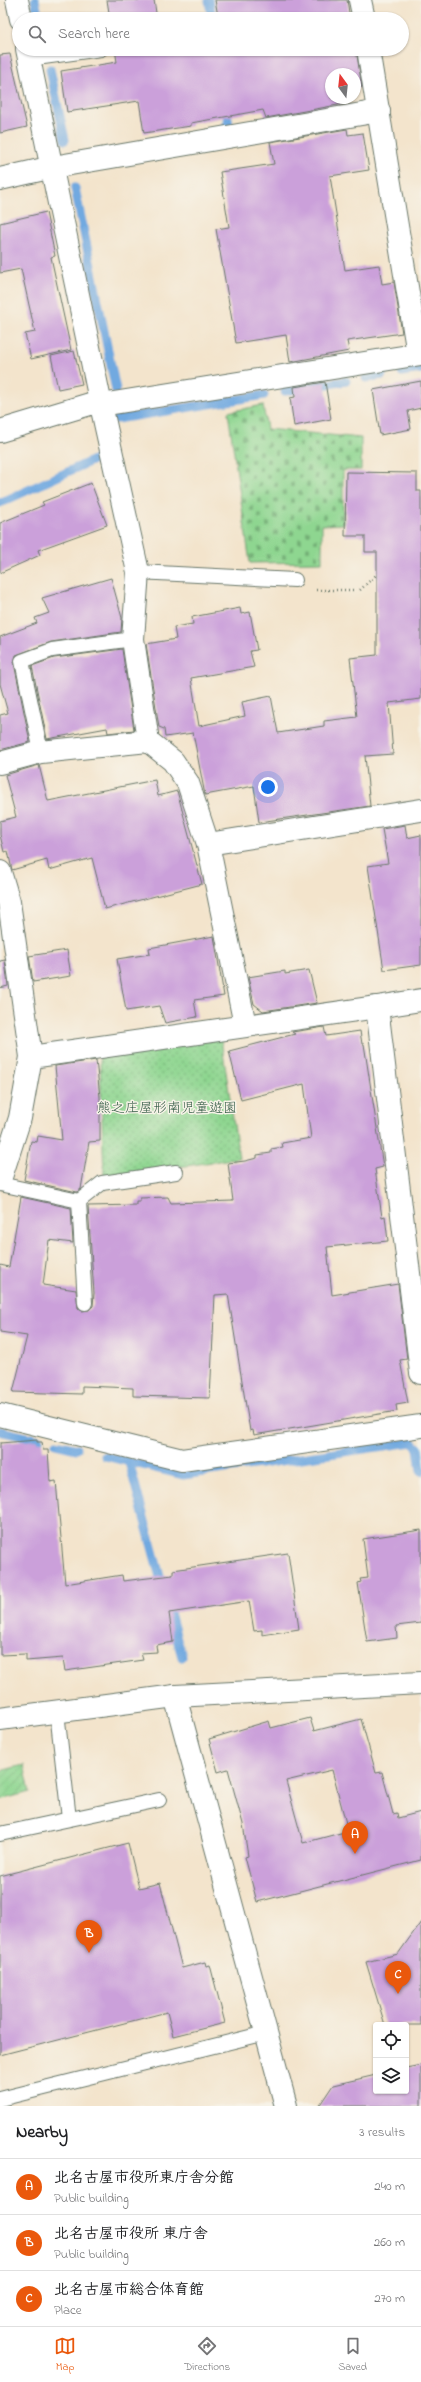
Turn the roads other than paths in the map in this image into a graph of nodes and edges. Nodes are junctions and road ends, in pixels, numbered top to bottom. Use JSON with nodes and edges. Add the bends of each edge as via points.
{"nodes":[{"id":1,"x":17,"y":0,"type":"edge"},
{"id":2,"x":360,"y":0,"type":"edge"},
{"id":3,"x":20,"y":12,"type":"edge"},
{"id":4,"x":363,"y":12,"type":"edge"},
{"id":5,"x":28,"y":56,"type":"edge"},
{"id":6,"x":369,"y":56,"type":"edge"},
{"id":7,"x":379,"y":111,"type":"junction"},
{"id":8,"x":53,"y":167,"type":"junction"},
{"id":9,"x":0,"y":179,"type":"edge"},
{"id":10,"x":420,"y":354,"type":"edge"},
{"id":11,"x":100,"y":403,"type":"junction"},
{"id":12,"x":0,"y":431,"type":"edge"},
{"id":13,"x":138,"y":572,"type":"junction"},
{"id":14,"x":295,"y":580,"type":"road end"},
{"id":15,"x":133,"y":639,"type":"junction"},
{"id":16,"x":148,"y":741,"type":"junction"},
{"id":17,"x":41,"y":752,"type":"junction"},
{"id":18,"x":0,"y":763,"type":"edge"},
{"id":19,"x":421,"y":810,"type":"edge"},
{"id":20,"x":208,"y":844,"type":"junction"},
{"id":21,"x":1,"y":881,"type":"edge"},
{"id":22,"x":421,"y":1000,"type":"edge"},
{"id":23,"x":377,"y":1007,"type":"junction"},
{"id":24,"x":245,"y":1025,"type":"junction"},
{"id":25,"x":30,"y":1057,"type":"junction"},
{"id":26,"x":176,"y":1172,"type":"dead end"},
{"id":27,"x":0,"y":1180,"type":"edge"},
{"id":28,"x":0,"y":1184,"type":"edge"},
{"id":29,"x":79,"y":1201,"type":"junction"},
{"id":30,"x":86,"y":1303,"type":"dead end"},
{"id":31,"x":420,"y":1348,"type":"edge"},
{"id":32,"x":421,"y":1373,"type":"edge"},
{"id":33,"x":0,"y":1415,"type":"edge"},
{"id":34,"x":421,"y":1426,"type":"edge"},
{"id":35,"x":421,"y":1683,"type":"edge"},
{"id":36,"x":175,"y":1696,"type":"junction"},
{"id":37,"x":57,"y":1712,"type":"junction"},
{"id":38,"x":0,"y":1719,"type":"edge"},
{"id":39,"x":159,"y":1800,"type":"dead end"},
{"id":40,"x":69,"y":1819,"type":"junction"},
{"id":41,"x":0,"y":1834,"type":"edge"},
{"id":42,"x":266,"y":2033,"type":"junction"},
{"id":43,"x":0,"y":2099,"type":"edge"},
{"id":44,"x":281,"y":2105,"type":"edge"}],
"edges":[{"from":1,"to":3,"type":"street"},
{"from":2,"to":4,"type":"street"},
{"from":5,"to":8,"type":"street"},
{"from":6,"to":7,"type":"street"},
{"from":7,"to":8,"type":"street"},
{"from":7,"to":10,"type":"street"},
{"from":8,"to":9,"type":"street"},
{"from":8,"to":11,"type":"street"},
{"from":10,"to":11,"type":"street"},
{"from":11,"to":12,"type":"street"},
{"from":11,"to":13,"type":"street"},
{"from":13,"to":14,"type":"lane"},
{"from":13,"to":15,"type":"street"},
{"from":15,"to":16,"type":"street"},
{"from":15,"to":17,"type":"lane","via":[[52,650],[22,661]]},
{"from":16,"to":17,"type":"street"},
{"from":16,"to":20,"type":"street","via":[[172,761],[188,783]]},
{"from":17,"to":18,"type":"street"},
{"from":19,"to":20,"type":"street"},
{"from":20,"to":24,"type":"street"},
{"from":21,"to":25,"type":"street","via":[[9,902]]},
{"from":22,"to":23,"type":"street"},
{"from":23,"to":24,"type":"street"},
{"from":23,"to":31,"type":"street"},
{"from":24,"to":25,"type":"street"},
{"from":25,"to":27,"type":"street","via":[[20,1118]]},
{"from":26,"to":29,"type":"lane","via":[[102,1182]]},
{"from":28,"to":29,"type":"lane"},
{"from":29,"to":30,"type":"lane"},
{"from":31,"to":32,"type":"street"},
{"from":33,"to":34,"type":"street","via":[[182,1460]]},
{"from":35,"to":36,"type":"street"},
{"from":36,"to":37,"type":"street"},
{"from":36,"to":42,"type":"street"},
{"from":37,"to":38,"type":"street"},
{"from":37,"to":40,"type":"lane"},
{"from":39,"to":40,"type":"lane"},
{"from":40,"to":41,"type":"lane"},
{"from":42,"to":43,"type":"lane"},
{"from":42,"to":44,"type":"street"}]}
